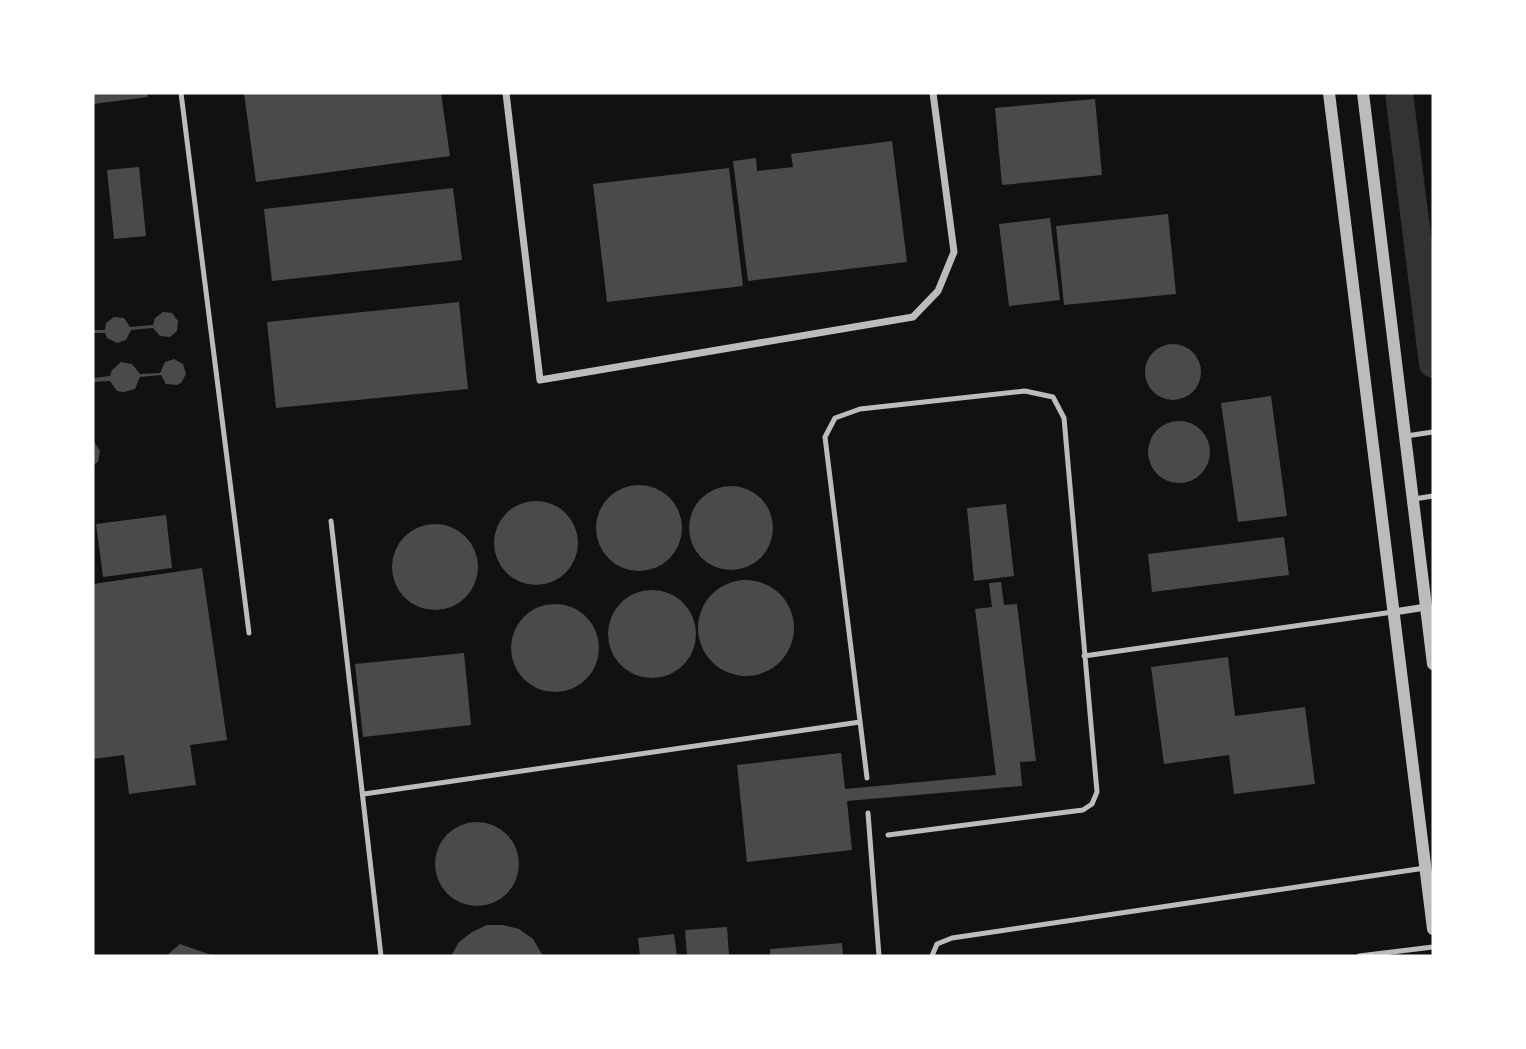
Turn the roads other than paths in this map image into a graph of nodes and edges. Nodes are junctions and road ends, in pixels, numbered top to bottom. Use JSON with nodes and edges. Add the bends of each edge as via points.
{"nodes":[{"id":1,"x":181,"y":93,"type":"edge"},
{"id":2,"x":506,"y":93,"type":"edge"},
{"id":3,"x":933,"y":93,"type":"edge"},
{"id":4,"x":1329,"y":93,"type":"edge"},
{"id":5,"x":1363,"y":93,"type":"edge"},
{"id":6,"x":1430,"y":432,"type":"edge"},
{"id":7,"x":1406,"y":436,"type":"junction"},
{"id":8,"x":1433,"y":496,"type":"edge"},
{"id":9,"x":1414,"y":499,"type":"junction"},
{"id":10,"x":331,"y":521,"type":"dead end"},
{"id":11,"x":1426,"y":607,"type":"junction"},
{"id":12,"x":1394,"y":612,"type":"junction"},
{"id":13,"x":249,"y":633,"type":"dead end"},
{"id":14,"x":1084,"y":656,"type":"junction"},
{"id":15,"x":1433,"y":664,"type":"edge"},
{"id":16,"x":860,"y":722,"type":"junction"},
{"id":17,"x":867,"y":778,"type":"dead end"},
{"id":18,"x":364,"y":794,"type":"junction"},
{"id":19,"x":868,"y":813,"type":"dead end"},
{"id":20,"x":888,"y":835,"type":"dead end"},
{"id":21,"x":1426,"y":868,"type":"junction"},
{"id":22,"x":1433,"y":929,"type":"edge"},
{"id":23,"x":1433,"y":947,"type":"edge"},
{"id":24,"x":381,"y":956,"type":"edge"},
{"id":25,"x":880,"y":956,"type":"edge"},
{"id":26,"x":932,"y":956,"type":"edge"},
{"id":27,"x":1359,"y":956,"type":"edge"}],
"edges":[{"from":1,"to":13,"type":"lane"},
{"from":2,"to":3,"type":"street","via":[[540,380],[913,317],[938,291],[954,252]]},
{"from":4,"to":12,"type":"street"},
{"from":5,"to":7,"type":"street"},
{"from":6,"to":7,"type":"lane"},
{"from":7,"to":9,"type":"street"},
{"from":8,"to":9,"type":"lane"},
{"from":9,"to":11,"type":"street"},
{"from":10,"to":18,"type":"lane"},
{"from":11,"to":12,"type":"street"},
{"from":11,"to":15,"type":"street"},
{"from":12,"to":14,"type":"lane"},
{"from":12,"to":21,"type":"street"},
{"from":14,"to":16,"type":"lane","via":[[1064,418],[1053,397],[1025,391],[860,409],[835,418],[825,437]]},
{"from":14,"to":20,"type":"lane","via":[[1097,792],[1092,804],[1083,810]]},
{"from":16,"to":17,"type":"lane"},
{"from":16,"to":18,"type":"lane"},
{"from":18,"to":24,"type":"lane"},
{"from":19,"to":25,"type":"lane"},
{"from":21,"to":22,"type":"street"},
{"from":21,"to":26,"type":"lane","via":[[952,938],[937,944]]},
{"from":23,"to":27,"type":"lane"}]}
